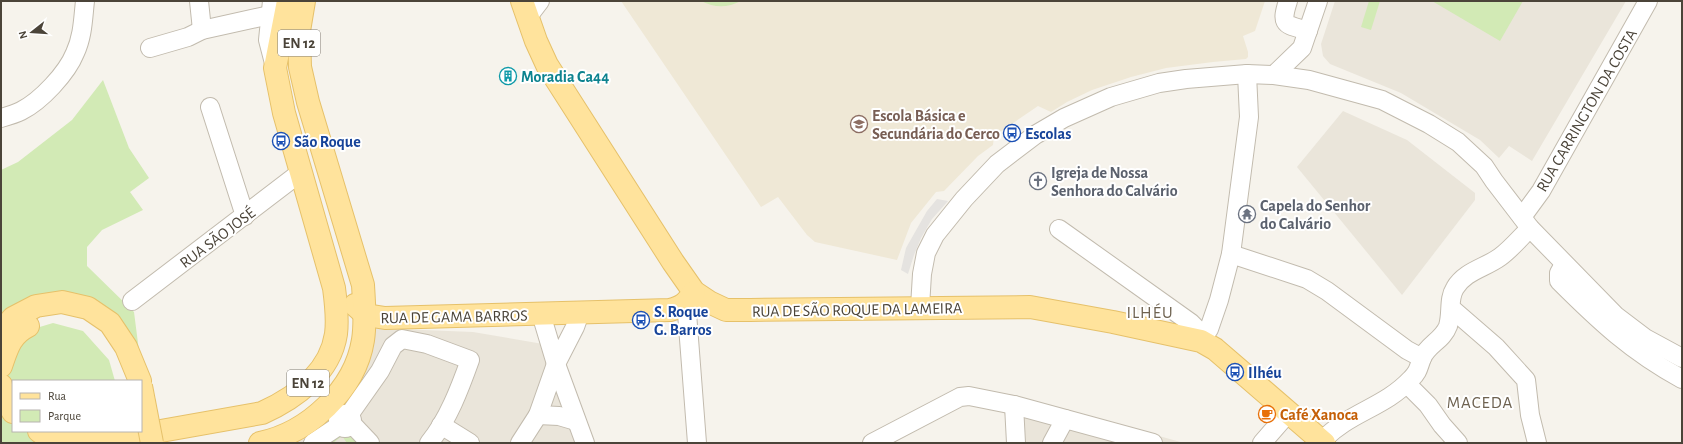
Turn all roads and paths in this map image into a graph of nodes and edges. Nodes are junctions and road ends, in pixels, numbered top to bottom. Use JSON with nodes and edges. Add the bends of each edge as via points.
{"nodes":[{"id":1,"x":85,"y":1,"type":"edge"},
{"id":2,"x":199,"y":1,"type":"edge"},
{"id":3,"x":288,"y":1,"type":"edge"},
{"id":4,"x":304,"y":1,"type":"edge"},
{"id":5,"x":1288,"y":1,"type":"edge"},
{"id":6,"x":1318,"y":1,"type":"edge"},
{"id":7,"x":1648,"y":1,"type":"edge"},
{"id":8,"x":530,"y":7,"type":"edge"},
{"id":9,"x":271,"y":8,"type":"edge"},
{"id":10,"x":202,"y":30,"type":"junction"},
{"id":11,"x":1308,"y":31,"type":"junction"},
{"id":12,"x":150,"y":48,"type":"dead end"},
{"id":13,"x":1302,"y":48,"type":"junction"},
{"id":14,"x":276,"y":68,"type":"junction"},
{"id":15,"x":1247,"y":74,"type":"junction"},
{"id":16,"x":1274,"y":75,"type":"junction"},
{"id":17,"x":1309,"y":80,"type":"junction"},
{"id":18,"x":210,"y":107,"type":"dead end"},
{"id":19,"x":1,"y":118,"type":"edge"},
{"id":20,"x":301,"y":172,"type":"junction"},
{"id":21,"x":311,"y":204,"type":"junction"},
{"id":22,"x":245,"y":216,"type":"junction"},
{"id":23,"x":1526,"y":222,"type":"junction"},
{"id":24,"x":1059,"y":229,"type":"dead end"},
{"id":25,"x":1231,"y":254,"type":"junction"},
{"id":26,"x":1564,"y":264,"type":"junction"},
{"id":27,"x":694,"y":292,"type":"junction"},
{"id":28,"x":132,"y":301,"type":"dead end"},
{"id":29,"x":920,"y":307,"type":"junction"},
{"id":30,"x":1451,"y":308,"type":"junction"},
{"id":31,"x":726,"y":310,"type":"junction"},
{"id":32,"x":678,"y":312,"type":"junction"},
{"id":33,"x":580,"y":313,"type":"junction"},
{"id":34,"x":541,"y":314,"type":"junction"},
{"id":35,"x":366,"y":315,"type":"junction"},
{"id":36,"x":1,"y":332,"type":"edge"},
{"id":37,"x":1201,"y":341,"type":"junction"},
{"id":38,"x":1422,"y":358,"type":"junction"},
{"id":39,"x":1682,"y":358,"type":"edge"},
{"id":40,"x":556,"y":364,"type":"junction"},
{"id":41,"x":1,"y":366,"type":"edge"},
{"id":42,"x":127,"y":368,"type":"edge"},
{"id":43,"x":1682,"y":379,"type":"edge"},
{"id":44,"x":139,"y":380,"type":"edge"},
{"id":45,"x":1407,"y":384,"type":"junction"},
{"id":46,"x":1,"y":385,"type":"edge"},
{"id":47,"x":142,"y":391,"type":"edge"},
{"id":48,"x":1014,"y":405,"type":"junction"},
{"id":49,"x":12,"y":410,"type":"edge"},
{"id":50,"x":1289,"y":412,"type":"junction"},
{"id":51,"x":538,"y":415,"type":"junction"},
{"id":52,"x":1065,"y":420,"type":"junction"},
{"id":53,"x":576,"y":421,"type":"junction"},
{"id":54,"x":347,"y":423,"type":"junction"},
{"id":55,"x":441,"y":425,"type":"junction"},
{"id":56,"x":40,"y":432,"type":"edge"},
{"id":57,"x":1093,"y":436,"type":"edge"},
{"id":58,"x":136,"y":437,"type":"edge"},
{"id":59,"x":1128,"y":440,"type":"edge"},
{"id":60,"x":1323,"y":442,"type":"edge"},
{"id":61,"x":93,"y":443,"type":"edge"},
{"id":62,"x":152,"y":443,"type":"edge"},
{"id":63,"x":260,"y":443,"type":"edge"},
{"id":64,"x":313,"y":443,"type":"edge"},
{"id":65,"x":363,"y":443,"type":"edge"},
{"id":66,"x":370,"y":443,"type":"edge"},
{"id":67,"x":429,"y":443,"type":"edge"},
{"id":68,"x":470,"y":443,"type":"edge"},
{"id":69,"x":520,"y":443,"type":"edge"},
{"id":70,"x":585,"y":443,"type":"edge"},
{"id":71,"x":697,"y":443,"type":"edge"},
{"id":72,"x":872,"y":443,"type":"edge"},
{"id":73,"x":1016,"y":443,"type":"edge"},
{"id":74,"x":1052,"y":443,"type":"edge"},
{"id":75,"x":1154,"y":443,"type":"edge"},
{"id":76,"x":1262,"y":443,"type":"edge"},
{"id":77,"x":1458,"y":443,"type":"edge"},
{"id":78,"x":1537,"y":443,"type":"edge"}],
"edges":[{"from":1,"to":19,"type":"street","via":[[80,39],[63,73],[48,90],[22,110]]},
{"from":2,"to":10,"type":"street"},
{"from":3,"to":14,"type":"main road","number":"EN 12"},
{"from":4,"to":35,"type":"main road","number":"EN 12","via":[[299,31],[300,67],[362,285]]},
{"from":5,"to":11,"type":"street","via":[[1283,17],[1285,22]]},
{"from":6,"to":11,"type":"street"},
{"from":7,"to":23,"type":"street","name":"RUA CARRINGTON DA COSTA"},
{"from":8,"to":27,"type":"main road","name":"RUA DE SÃO ROQUE DA LAMEIRA","via":[[536,41],[547,65]]},
{"from":9,"to":10,"type":"street"},
{"from":9,"to":14,"type":"street","via":[[268,40]]},
{"from":10,"to":12,"type":"street","via":[[188,37]]},
{"from":11,"to":13,"type":"street"},
{"from":13,"to":16,"type":"street"},
{"from":13,"to":17,"type":"street"},
{"from":14,"to":20,"type":"main road","number":"EN 12","via":[[284,113]]},
{"from":15,"to":16,"type":"street"},
{"from":15,"to":25,"type":"street","via":[[1249,117]]},
{"from":15,"to":29,"type":"street","via":[[1186,79],[1145,87],[1112,97],[1064,118],[1035,135],[997,164],[935,235],[926,253],[923,267]]},
{"from":16,"to":17,"type":"street"},
{"from":17,"to":23,"type":"street","via":[[1382,100],[1458,142],[1484,166]]},
{"from":18,"to":22,"type":"street"},
{"from":20,"to":21,"type":"main road","number":"EN 12"},
{"from":20,"to":22,"type":"street","name":"RUA SÃO JOSÉ"},
{"from":21,"to":35,"type":"main road","name":"RUA DE GAMA BARROS","via":[[325,217],[347,295]]},
{"from":21,"to":58,"type":"main road","number":"EN 12","via":[[334,288],[337,310],[336,335],[332,348],[316,375],[282,404],[262,413]]},
{"from":22,"to":28,"type":"street","name":"RUA SÃO JOSÉ"},
{"from":23,"to":26,"type":"street"},
{"from":23,"to":30,"type":"street","name":"RUA CARRINGTON DA COSTA","via":[[1499,258],[1461,280],[1451,297]]},
{"from":24,"to":37,"type":"street","via":[[1191,323],[1199,332]]},
{"from":25,"to":37,"type":"street","via":[[1214,315]]},
{"from":25,"to":38,"type":"street","via":[[1307,278]]},
{"from":26,"to":39,"type":"street","via":[[1616,316],[1645,338]]},
{"from":26,"to":43,"type":"street","via":[[1559,273],[1559,281],[1600,322],[1660,367]]},
{"from":27,"to":31,"type":"main road","name":"RUA DE SÃO ROQUE DA LAMEIRA"},
{"from":27,"to":32,"type":"main road","name":"RUA DE GAMA BARROS"},
{"from":29,"to":31,"type":"main road","name":"RUA DE SÃO ROQUE DA LAMEIRA"},
{"from":29,"to":37,"type":"main road","name":"RUA DE SÃO ROQUE DA LAMEIRA","via":[[1030,307]]},
{"from":30,"to":38,"type":"street","name":"RUA CARRINGTON DA COSTA","via":[[1445,332]]},
{"from":30,"to":78,"type":"street","via":[[1496,347],[1526,380],[1530,415]]},
{"from":31,"to":32,"type":"main road","name":"RUA DE GAMA BARROS"},
{"from":32,"to":33,"type":"main road","name":"RUA DE GAMA BARROS"},
{"from":32,"to":71,"type":"street"},
{"from":33,"to":34,"type":"main road","name":"RUA DE GAMA BARROS"},
{"from":33,"to":40,"type":"street"},
{"from":34,"to":35,"type":"main road","name":"RUA DE GAMA BARROS","via":[[385,318]]},
{"from":34,"to":40,"type":"street"},
{"from":35,"to":63,"type":"main road","number":"EN 12","via":[[363,341],[356,364],[334,399],[304,426],[284,436]]},
{"from":36,"to":42,"type":"main road","via":[[13,318],[36,306],[62,302],[88,308],[110,323],[126,346]]},
{"from":37,"to":50,"type":"main road","name":"RUA DE SÃO ROQUE DA LAMEIRA","via":[[1215,349]]},
{"from":38,"to":45,"type":"street","name":"RUA CARRINGTON DA COSTA","via":[[1418,371]]},
{"from":40,"to":51,"type":"street"},
{"from":40,"to":53,"type":"street"},
{"from":41,"to":42,"type":"main road","via":[[8,344],[21,330],[41,319],[64,315],[86,321],[102,332]]},
{"from":42,"to":44,"type":"main road"},
{"from":45,"to":60,"type":"street","name":"RUA CARRINGTON DA COSTA","via":[[1384,402],[1341,423]]},
{"from":45,"to":77,"type":"street","via":[[1428,405]]},
{"from":46,"to":49,"type":"main road","via":[[2,394]]},
{"from":47,"to":62,"type":"main road","bridge":true},
{"from":48,"to":52,"type":"street"},
{"from":48,"to":72,"type":"street","via":[[969,396],[960,397]]},
{"from":48,"to":73,"type":"street"},
{"from":50,"to":60,"type":"main road","name":"RUA DE SÃO ROQUE DA LAMEIRA"},
{"from":50,"to":76,"type":"street"},
{"from":51,"to":53,"type":"street","via":[[559,416]]},
{"from":51,"to":69,"type":"street"},
{"from":52,"to":57,"type":"street"},
{"from":52,"to":74,"type":"street"},
{"from":53,"to":70,"type":"street"},
{"from":54,"to":55,"type":"street","via":[[393,346],[402,339],[428,344],[470,360]]},
{"from":54,"to":64,"type":"street"},
{"from":54,"to":65,"type":"street"},
{"from":54,"to":66,"type":"street"},
{"from":55,"to":67,"type":"street"},
{"from":55,"to":68,"type":"street"},
{"from":56,"to":58,"type":"main road","via":[[70,436]]},
{"from":57,"to":59,"type":"street"},
{"from":58,"to":61,"type":"main road","number":"EN 12"},
{"from":59,"to":75,"type":"street"}]}
